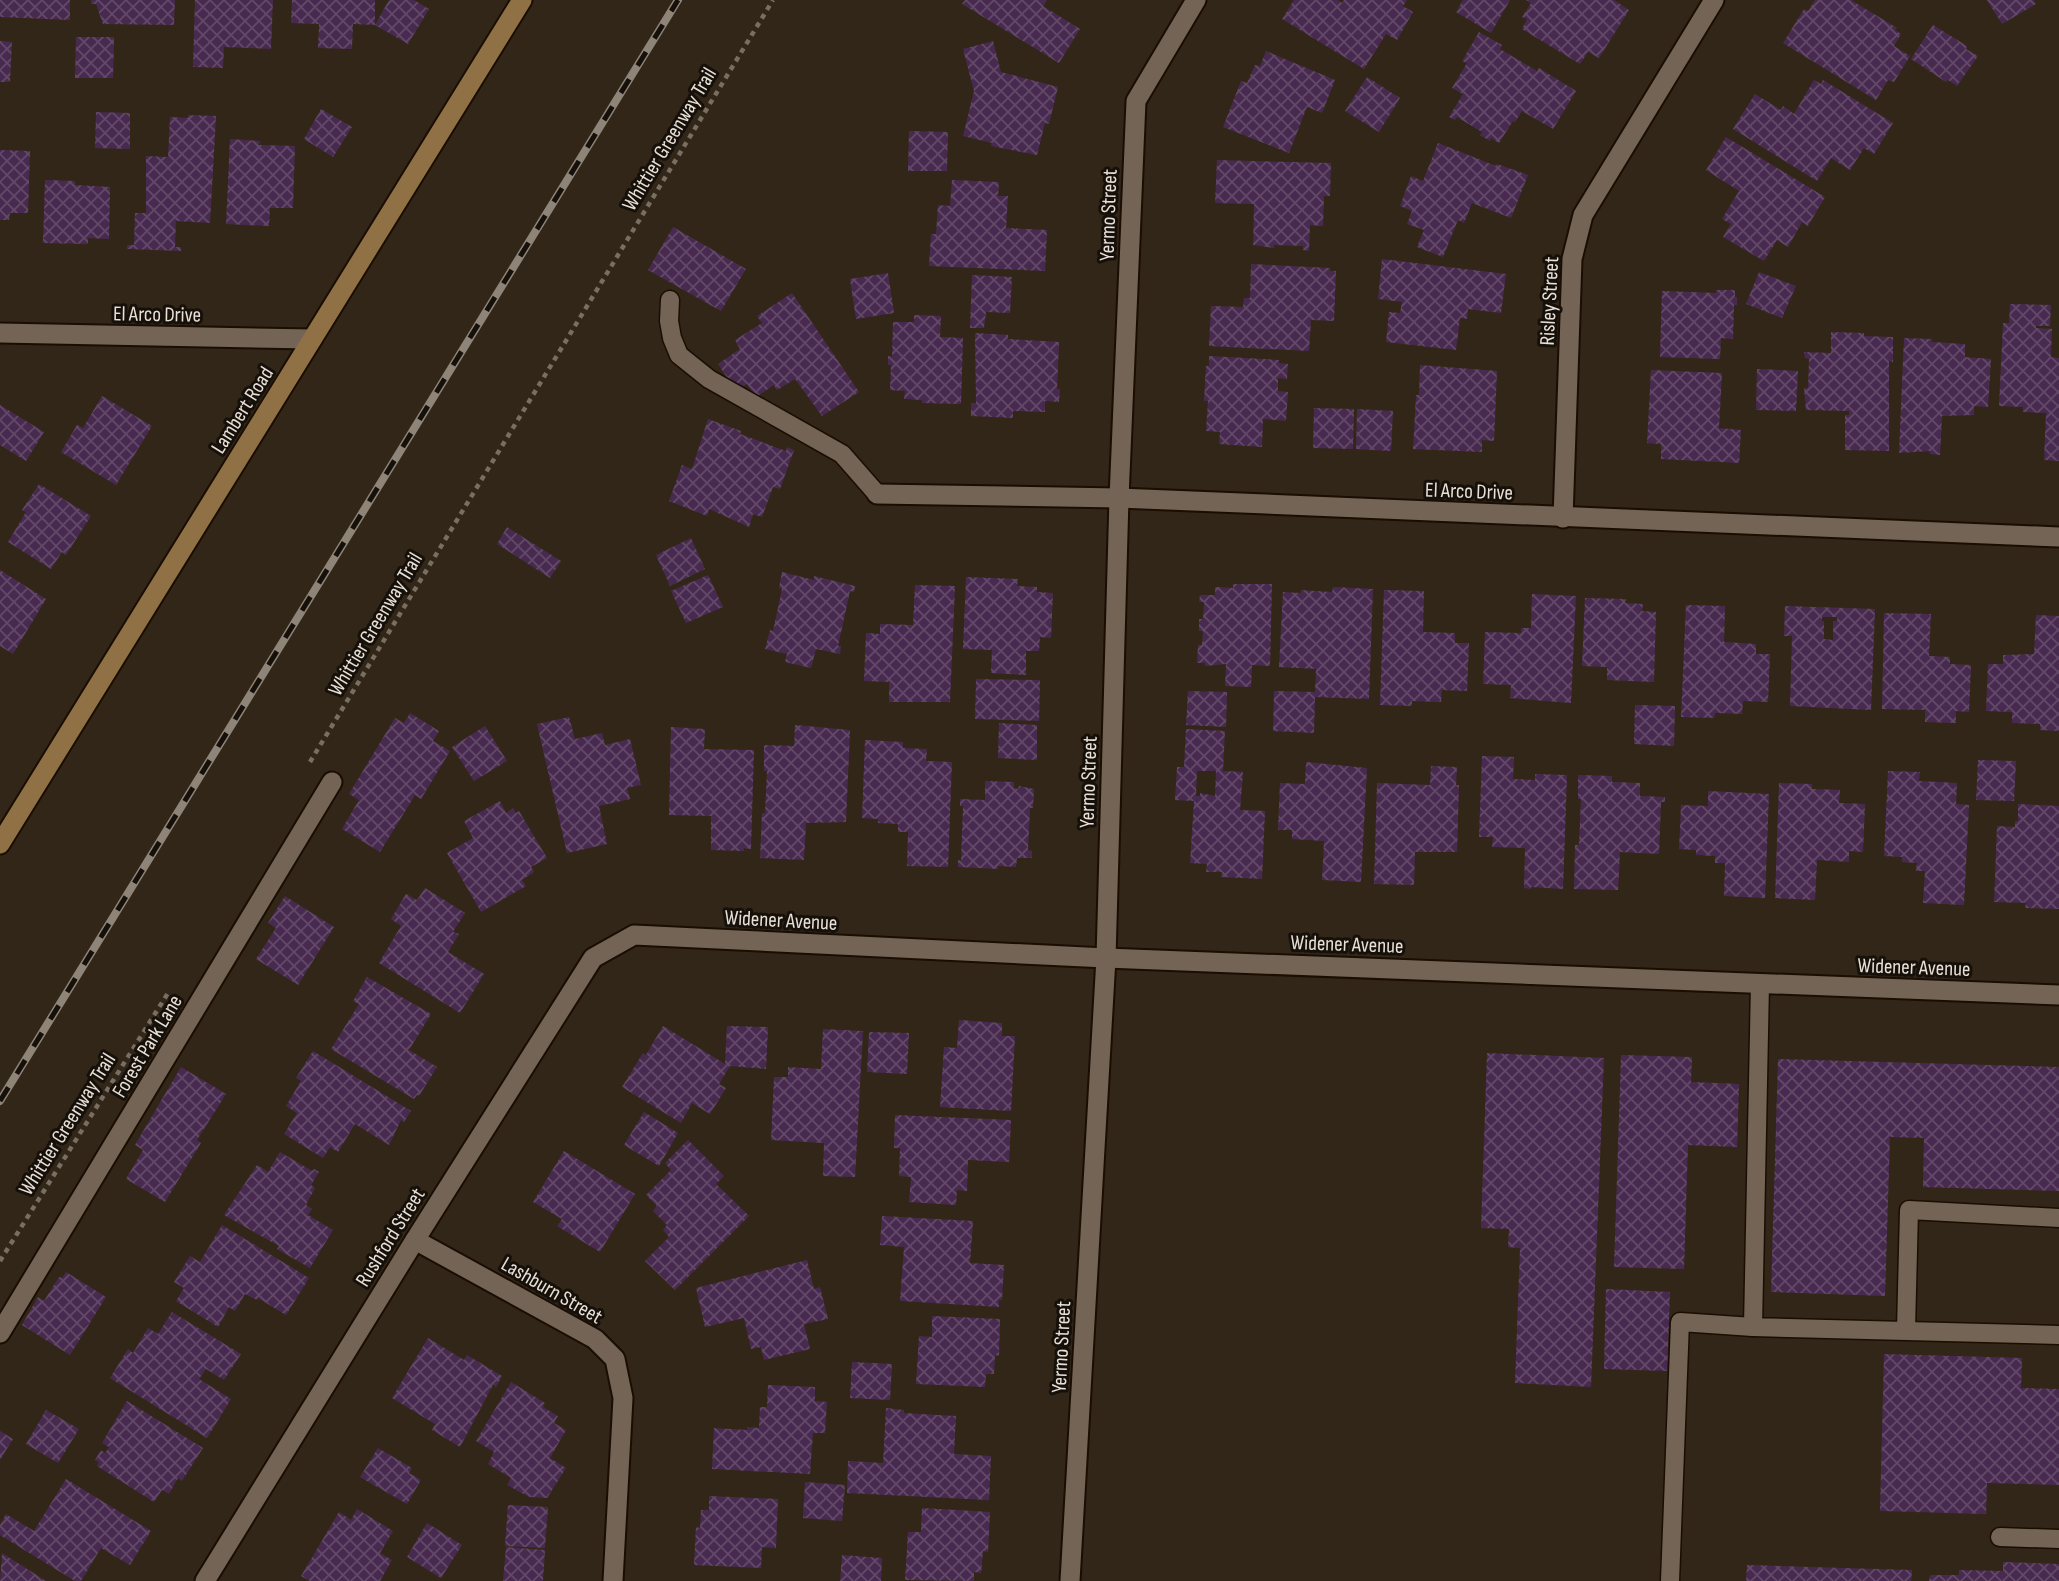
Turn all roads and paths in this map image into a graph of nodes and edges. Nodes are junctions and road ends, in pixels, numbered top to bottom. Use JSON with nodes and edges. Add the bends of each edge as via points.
{"nodes":[{"id":1,"x":522,"y":0,"type":"edge"},
{"id":2,"x":773,"y":0,"type":"edge"},
{"id":3,"x":1196,"y":0,"type":"edge"},
{"id":4,"x":1714,"y":0,"type":"edge"},
{"id":5,"x":670,"y":300,"type":"dead end"},
{"id":6,"x":0,"y":333,"type":"edge"},
{"id":7,"x":312,"y":340,"type":"junction"},
{"id":8,"x":877,"y":494,"type":"joint"},
{"id":9,"x":1119,"y":498,"type":"junction"},
{"id":10,"x":1563,"y":517,"type":"junction"},
{"id":11,"x":2059,"y":537,"type":"edge"},
{"id":12,"x":309,"y":763,"type":"dead end"},
{"id":13,"x":332,"y":782,"type":"dead end"},
{"id":14,"x":0,"y":844,"type":"edge"},
{"id":15,"x":634,"y":935,"type":"joint"},
{"id":16,"x":1106,"y":958,"type":"junction"},
{"id":17,"x":1760,"y":984,"type":"junction"},
{"id":18,"x":173,"y":985,"type":"dead end"},
{"id":19,"x":2059,"y":995,"type":"edge"},
{"id":20,"x":2059,"y":1218,"type":"edge"},
{"id":21,"x":415,"y":1240,"type":"junction"},
{"id":22,"x":0,"y":1261,"type":"edge"},
{"id":23,"x":1753,"y":1326,"type":"junction"},
{"id":24,"x":1906,"y":1330,"type":"junction"},
{"id":25,"x":0,"y":1334,"type":"edge"},
{"id":26,"x":2059,"y":1335,"type":"edge"},
{"id":27,"x":2000,"y":1537,"type":"dead end"},
{"id":28,"x":2059,"y":1539,"type":"edge"},
{"id":29,"x":205,"y":1581,"type":"edge"},
{"id":30,"x":613,"y":1581,"type":"edge"},
{"id":31,"x":1070,"y":1581,"type":"edge"},
{"id":32,"x":1670,"y":1581,"type":"edge"}],
"edges":[{"from":1,"to":7,"type":"main road","name":"Lambert Road"},
{"from":2,"to":12,"type":"path","name":"Whittier Greenway Trail"},
{"from":3,"to":9,"type":"street","name":"Yermo Street","via":[[1136,101]]},
{"from":4,"to":10,"type":"street","name":"Risley Street","via":[[1583,215],[1572,259]]},
{"from":5,"to":8,"type":"lane","via":[[672,338],[680,355],[709,379],[842,454]]},
{"from":6,"to":7,"type":"street","name":"El Arco Drive"},
{"from":7,"to":14,"type":"main road","name":"Lambert Road"},
{"from":8,"to":9,"type":"street","name":"El Arco Drive"},
{"from":9,"to":10,"type":"street","name":"El Arco Drive"},
{"from":9,"to":16,"type":"street","name":"Yermo Street"},
{"from":10,"to":11,"type":"street","name":"El Arco Drive"},
{"from":13,"to":25,"type":"street","name":"Forest Park Lane"},
{"from":15,"to":16,"type":"street","name":"Widener Avenue"},
{"from":15,"to":21,"type":"street","name":"Rushford Street","via":[[593,958]]},
{"from":16,"to":17,"type":"street","name":"Widener Avenue"},
{"from":16,"to":31,"type":"street","name":"Yermo Street"},
{"from":17,"to":19,"type":"street","name":"Widener Avenue"},
{"from":17,"to":23,"type":"lane"},
{"from":18,"to":22,"type":"path","name":"Whittier Greenway Trail"},
{"from":20,"to":24,"type":"lane","via":[[1909,1210]]},
{"from":21,"to":29,"type":"street","name":"Rushford Street"},
{"from":21,"to":30,"type":"street","name":"Lashburn Street","via":[[595,1339],[615,1359],[623,1398]]},
{"from":23,"to":24,"type":"lane"},
{"from":23,"to":32,"type":"lane","via":[[1680,1322]]},
{"from":24,"to":26,"type":"lane"},
{"from":27,"to":28,"type":"lane"}]}
